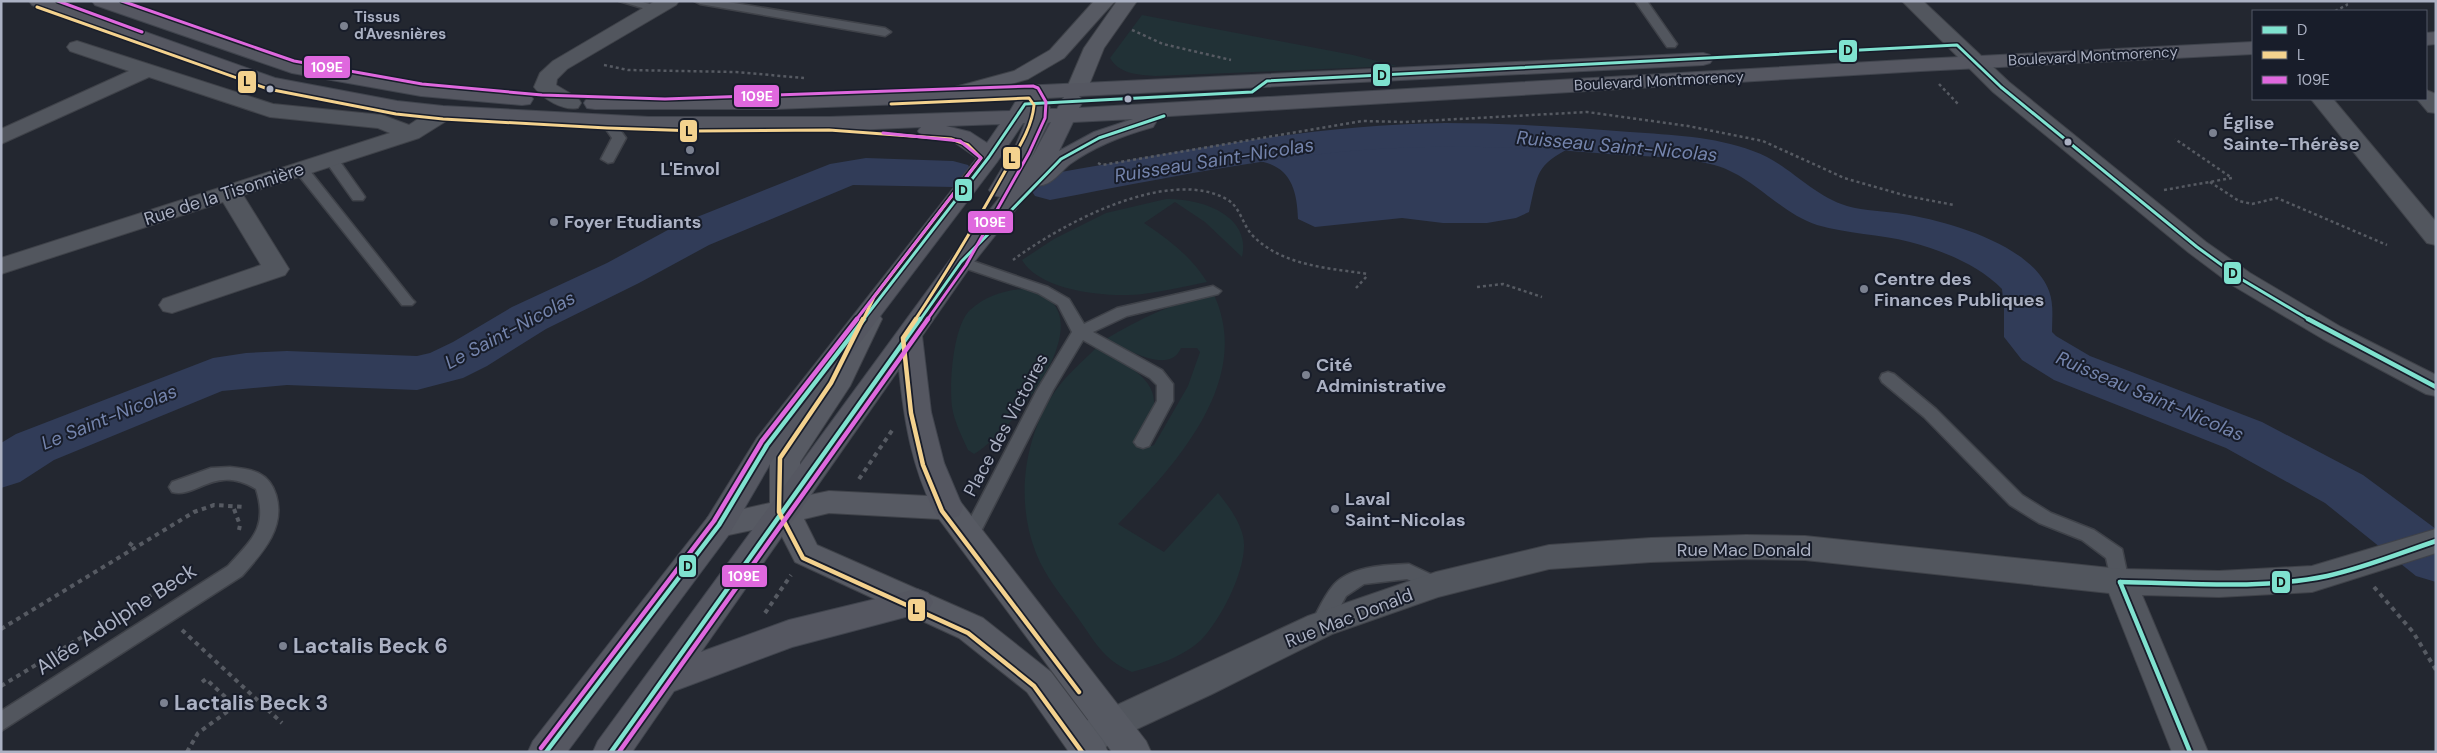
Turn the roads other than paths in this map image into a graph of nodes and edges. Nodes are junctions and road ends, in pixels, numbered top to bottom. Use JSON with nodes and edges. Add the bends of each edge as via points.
{"nodes":[{"id":1,"x":102,"y":1,"type":"edge"},
{"id":2,"x":625,"y":1,"type":"edge"},
{"id":3,"x":700,"y":1,"type":"edge"},
{"id":4,"x":1105,"y":1,"type":"edge"},
{"id":5,"x":1116,"y":1,"type":"edge"},
{"id":6,"x":1127,"y":1,"type":"edge"},
{"id":7,"x":1641,"y":1,"type":"edge"},
{"id":8,"x":1912,"y":1,"type":"edge"},
{"id":9,"x":42,"y":2,"type":"edge"},
{"id":10,"x":662,"y":5,"type":"edge"},
{"id":11,"x":2252,"y":29,"type":"edge"},
{"id":12,"x":885,"y":32,"type":"dead end"},
{"id":13,"x":1671,"y":44,"type":"dead end"},
{"id":14,"x":1957,"y":45,"type":"junction"},
{"id":15,"x":77,"y":47,"type":"dead end"},
{"id":16,"x":2252,"y":48,"type":"edge"},
{"id":17,"x":1975,"y":62,"type":"junction"},
{"id":18,"x":148,"y":70,"type":"junction"},
{"id":19,"x":952,"y":95,"type":"junction"},
{"id":20,"x":2427,"y":97,"type":"edge"},
{"id":21,"x":2323,"y":100,"type":"edge"},
{"id":22,"x":570,"y":103,"type":"junction"},
{"id":23,"x":1071,"y":103,"type":"junction"},
{"id":24,"x":1031,"y":106,"type":"junction"},
{"id":25,"x":2436,"y":107,"type":"edge"},
{"id":26,"x":1187,"y":110,"type":"junction"},
{"id":27,"x":443,"y":113,"type":"junction"},
{"id":28,"x":607,"y":122,"type":"junction"},
{"id":29,"x":828,"y":124,"type":"junction"},
{"id":30,"x":411,"y":132,"type":"junction"},
{"id":31,"x":1,"y":137,"type":"edge"},
{"id":32,"x":989,"y":157,"type":"junction"},
{"id":33,"x":331,"y":159,"type":"junction"},
{"id":34,"x":608,"y":159,"type":"dead end"},
{"id":35,"x":302,"y":169,"type":"junction"},
{"id":36,"x":230,"y":193,"type":"junction"},
{"id":37,"x":358,"y":197,"type":"dead end"},
{"id":38,"x":2436,"y":238,"type":"edge"},
{"id":39,"x":961,"y":262,"type":"junction"},
{"id":40,"x":1,"y":266,"type":"edge"},
{"id":41,"x":1213,"y":291,"type":"dead end"},
{"id":42,"x":879,"y":300,"type":"junction"},
{"id":43,"x":407,"y":302,"type":"dead end"},
{"id":44,"x":172,"y":305,"type":"dead end"},
{"id":45,"x":1080,"y":332,"type":"junction"},
{"id":46,"x":909,"y":337,"type":"junction"},
{"id":47,"x":1888,"y":378,"type":"dead end"},
{"id":48,"x":2436,"y":386,"type":"edge"},
{"id":49,"x":1143,"y":442,"type":"dead end"},
{"id":50,"x":178,"y":487,"type":"dead end"},
{"id":51,"x":948,"y":508,"type":"junction"},
{"id":52,"x":785,"y":511,"type":"junction"},
{"id":53,"x":720,"y":526,"type":"junction"},
{"id":54,"x":969,"y":538,"type":"junction"},
{"id":55,"x":2436,"y":541,"type":"edge"},
{"id":56,"x":2120,"y":582,"type":"junction"},
{"id":57,"x":917,"y":602,"type":"junction"},
{"id":58,"x":664,"y":680,"type":"junction"},
{"id":59,"x":1,"y":722,"type":"edge"},
{"id":60,"x":1112,"y":724,"type":"junction"},
{"id":61,"x":1086,"y":747,"type":"edge"},
{"id":62,"x":546,"y":752,"type":"edge"},
{"id":63,"x":611,"y":752,"type":"edge"},
{"id":64,"x":1133,"y":752,"type":"edge"},
{"id":65,"x":2190,"y":752,"type":"edge"}],
"edges":[{"from":1,"to":22,"type":"main road","via":[[292,67],[421,90]]},
{"from":2,"to":10,"type":"lane"},
{"from":3,"to":12,"type":"lane"},
{"from":4,"to":19,"type":"street","via":[[1058,54],[1021,75]]},
{"from":5,"to":24,"type":"street"},
{"from":6,"to":23,"type":"street","via":[[1094,48]]},
{"from":7,"to":13,"type":"lane"},
{"from":8,"to":14,"type":"street"},
{"from":9,"to":27,"type":"main road","via":[[270,83],[396,108]]},
{"from":10,"to":22,"type":"street","via":[[568,60],[547,77],[545,87]]},
{"from":11,"to":14,"type":"main road","name":"Boulevard Montmorency"},
{"from":14,"to":17,"type":"street"},
{"from":14,"to":23,"type":"main road","name":"Boulevard Montmorency","via":[[1267,81],[1252,92]]},
{"from":15,"to":18,"type":"street"},
{"from":16,"to":17,"type":"main road","name":"Boulevard Montmorency"},
{"from":17,"to":26,"type":"main road","name":"Boulevard Montmorency"},
{"from":17,"to":48,"type":"street","via":[[2196,247],[2241,279],[2332,333]]},
{"from":18,"to":30,"type":"street","via":[[270,110],[382,122]]},
{"from":18,"to":31,"type":"street"},
{"from":19,"to":22,"type":"main road","via":[[745,104]]},
{"from":19,"to":24,"type":"main road"},
{"from":20,"to":25,"type":"street"},
{"from":21,"to":38,"type":"street"},
{"from":23,"to":24,"type":"main road"},
{"from":23,"to":26,"type":"main road","name":"Boulevard Montmorency"},
{"from":23,"to":39,"type":"main road","via":[[1046,155]]},
{"from":24,"to":29,"type":"main road"},
{"from":24,"to":32,"type":"main road"},
{"from":24,"to":39,"type":"main road","via":[[1024,150]]},
{"from":26,"to":39,"type":"main road","via":[[1131,126],[1074,151],[1050,168]]},
{"from":27,"to":28,"type":"main road"},
{"from":27,"to":30,"type":"street","name":"Rue de la Tisonnière"},
{"from":28,"to":29,"type":"main road"},
{"from":28,"to":34,"type":"lane","via":[[619,138]]},
{"from":29,"to":32,"type":"main road","via":[[957,134],[971,140]]},
{"from":30,"to":33,"type":"street","name":"Rue de la Tisonnière"},
{"from":32,"to":42,"type":"main road"},
{"from":33,"to":35,"type":"street","name":"Rue de la Tisonnière"},
{"from":33,"to":37,"type":"lane"},
{"from":35,"to":36,"type":"street","name":"Rue de la Tisonnière"},
{"from":35,"to":43,"type":"lane"},
{"from":36,"to":40,"type":"street","name":"Rue de la Tisonnière"},
{"from":36,"to":44,"type":"street","via":[[276,269]]},
{"from":39,"to":45,"type":"lane","via":[[1043,290],[1064,302]]},
{"from":39,"to":46,"type":"main road"},
{"from":41,"to":45,"type":"lane","via":[[1122,312]]},
{"from":42,"to":52,"type":"street","via":[[836,386],[785,461]]},
{"from":42,"to":53,"type":"main road","via":[[766,445]]},
{"from":45,"to":49,"type":"lane","via":[[1156,374],[1165,384],[1165,401]]},
{"from":45,"to":54,"type":"lane","name":"Place des Victoires","via":[[1045,390]]},
{"from":46,"to":51,"type":"main road","via":[[917,412],[929,463]]},
{"from":46,"to":52,"type":"main road"},
{"from":47,"to":56,"type":"lane","via":[[1930,413],[2016,500],[2045,518],[2088,535],[2115,554]]},
{"from":50,"to":59,"type":"lane","name":"Allée Adolphe Beck","via":[[211,474],[247,475],[264,486],[270,520],[266,531],[235,571]]},
{"from":51,"to":52,"type":"street","via":[[843,501]]},
{"from":51,"to":54,"type":"street"},
{"from":52,"to":53,"type":"street"},
{"from":52,"to":57,"type":"street","via":[[806,553]]},
{"from":52,"to":58,"type":"main road"},
{"from":53,"to":62,"type":"main road"},
{"from":54,"to":60,"type":"street"},
{"from":55,"to":56,"type":"street","name":"Rue Mac Donald","via":[[2312,579],[2219,584]]},
{"from":56,"to":60,"type":"street","name":"Rue Mac Donald","via":[[1805,548],[1651,550],[1549,557],[1436,585],[1320,625]]},
{"from":56,"to":65,"type":"street"},
{"from":57,"to":58,"type":"main road","via":[[789,634]]},
{"from":57,"to":61,"type":"street","via":[[971,628],[1039,682]]},
{"from":58,"to":63,"type":"main road"},
{"from":60,"to":61,"type":"street","name":"Rue Mac Donald"},
{"from":60,"to":64,"type":"street"}]}
